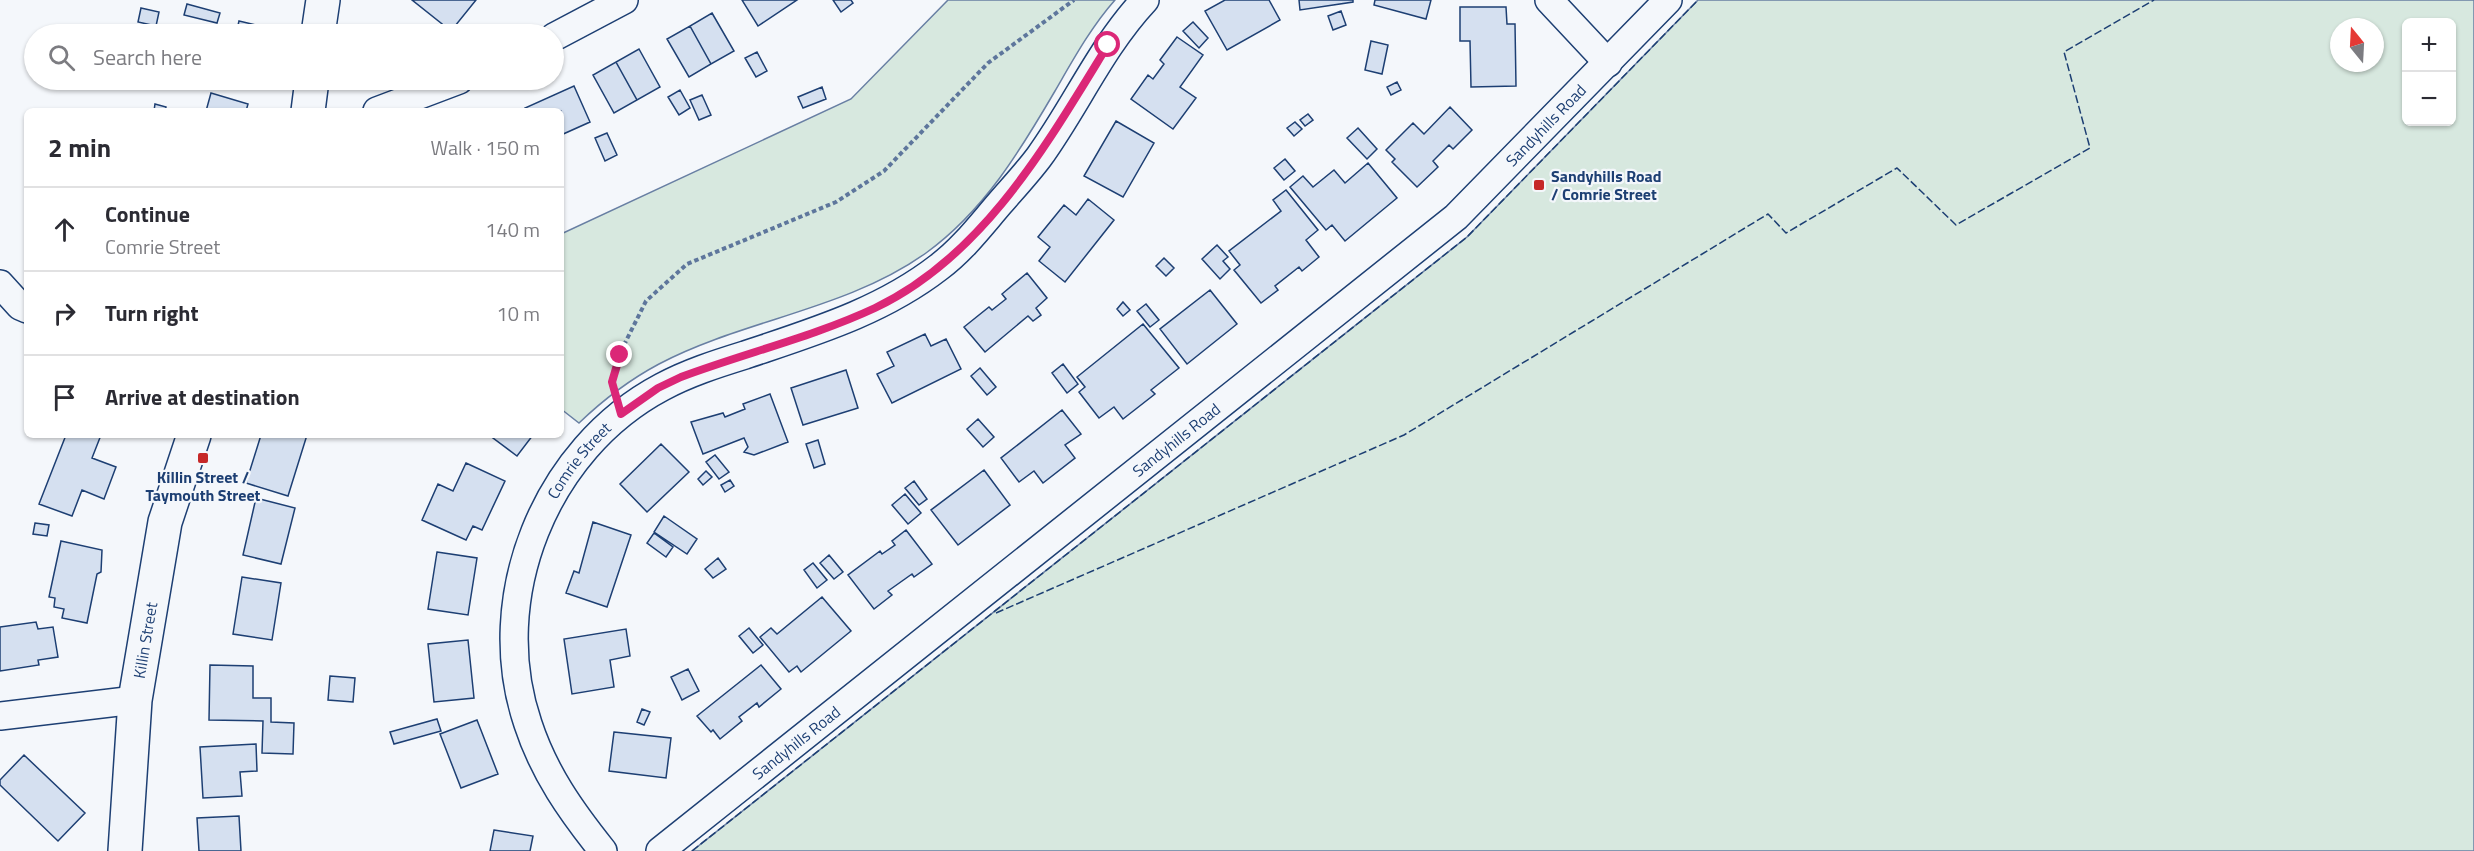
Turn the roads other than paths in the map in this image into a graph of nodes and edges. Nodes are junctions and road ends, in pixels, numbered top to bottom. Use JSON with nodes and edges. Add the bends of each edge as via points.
{"nodes":[{"id":1,"x":323,"y":0,"type":"edge"},
{"id":2,"x":624,"y":0,"type":"edge"},
{"id":3,"x":1145,"y":0,"type":"edge"},
{"id":4,"x":1549,"y":0,"type":"edge"},
{"id":5,"x":1668,"y":0,"type":"edge"},
{"id":6,"x":319,"y":24,"type":"edge"},
{"id":7,"x":564,"y":32,"type":"edge"},
{"id":8,"x":1608,"y":63,"type":"junction"},
{"id":9,"x":311,"y":90,"type":"edge"},
{"id":10,"x":433,"y":90,"type":"edge"},
{"id":11,"x":308,"y":108,"type":"edge"},
{"id":12,"x":385,"y":108,"type":"edge"},
{"id":13,"x":0,"y":284,"type":"edge"},
{"id":14,"x":24,"y":308,"type":"edge"},
{"id":15,"x":193,"y":438,"type":"edge"},
{"id":16,"x":135,"y":700,"type":"junction"},
{"id":17,"x":0,"y":716,"type":"edge"},
{"id":18,"x":125,"y":851,"type":"edge"},
{"id":19,"x":603,"y":851,"type":"edge"},
{"id":20,"x":660,"y":851,"type":"edge"}],
"edges":[{"from":1,"to":6,"type":"main road"},
{"from":2,"to":7,"type":"street"},
{"from":3,"to":19,"type":"street","name":"Comrie Street","via":[[1108,45],[1038,158],[959,251],[940,267],[875,308],[658,388],[621,414],[574,461],[546,505],[520,577],[515,618],[521,699],[535,743],[562,797]]},
{"from":4,"to":8,"type":"street"},
{"from":5,"to":8,"type":"street","name":"Sandyhills Road"},
{"from":8,"to":20,"type":"street","name":"Sandyhills Road","via":[[1438,233]]},
{"from":9,"to":11,"type":"main road"},
{"from":10,"to":12,"type":"street"},
{"from":13,"to":14,"type":"street"},
{"from":15,"to":16,"type":"main road","name":"Killin Street","via":[[165,522]]},
{"from":16,"to":17,"type":"street"},
{"from":16,"to":18,"type":"main road","name":"Killin Street"}]}
